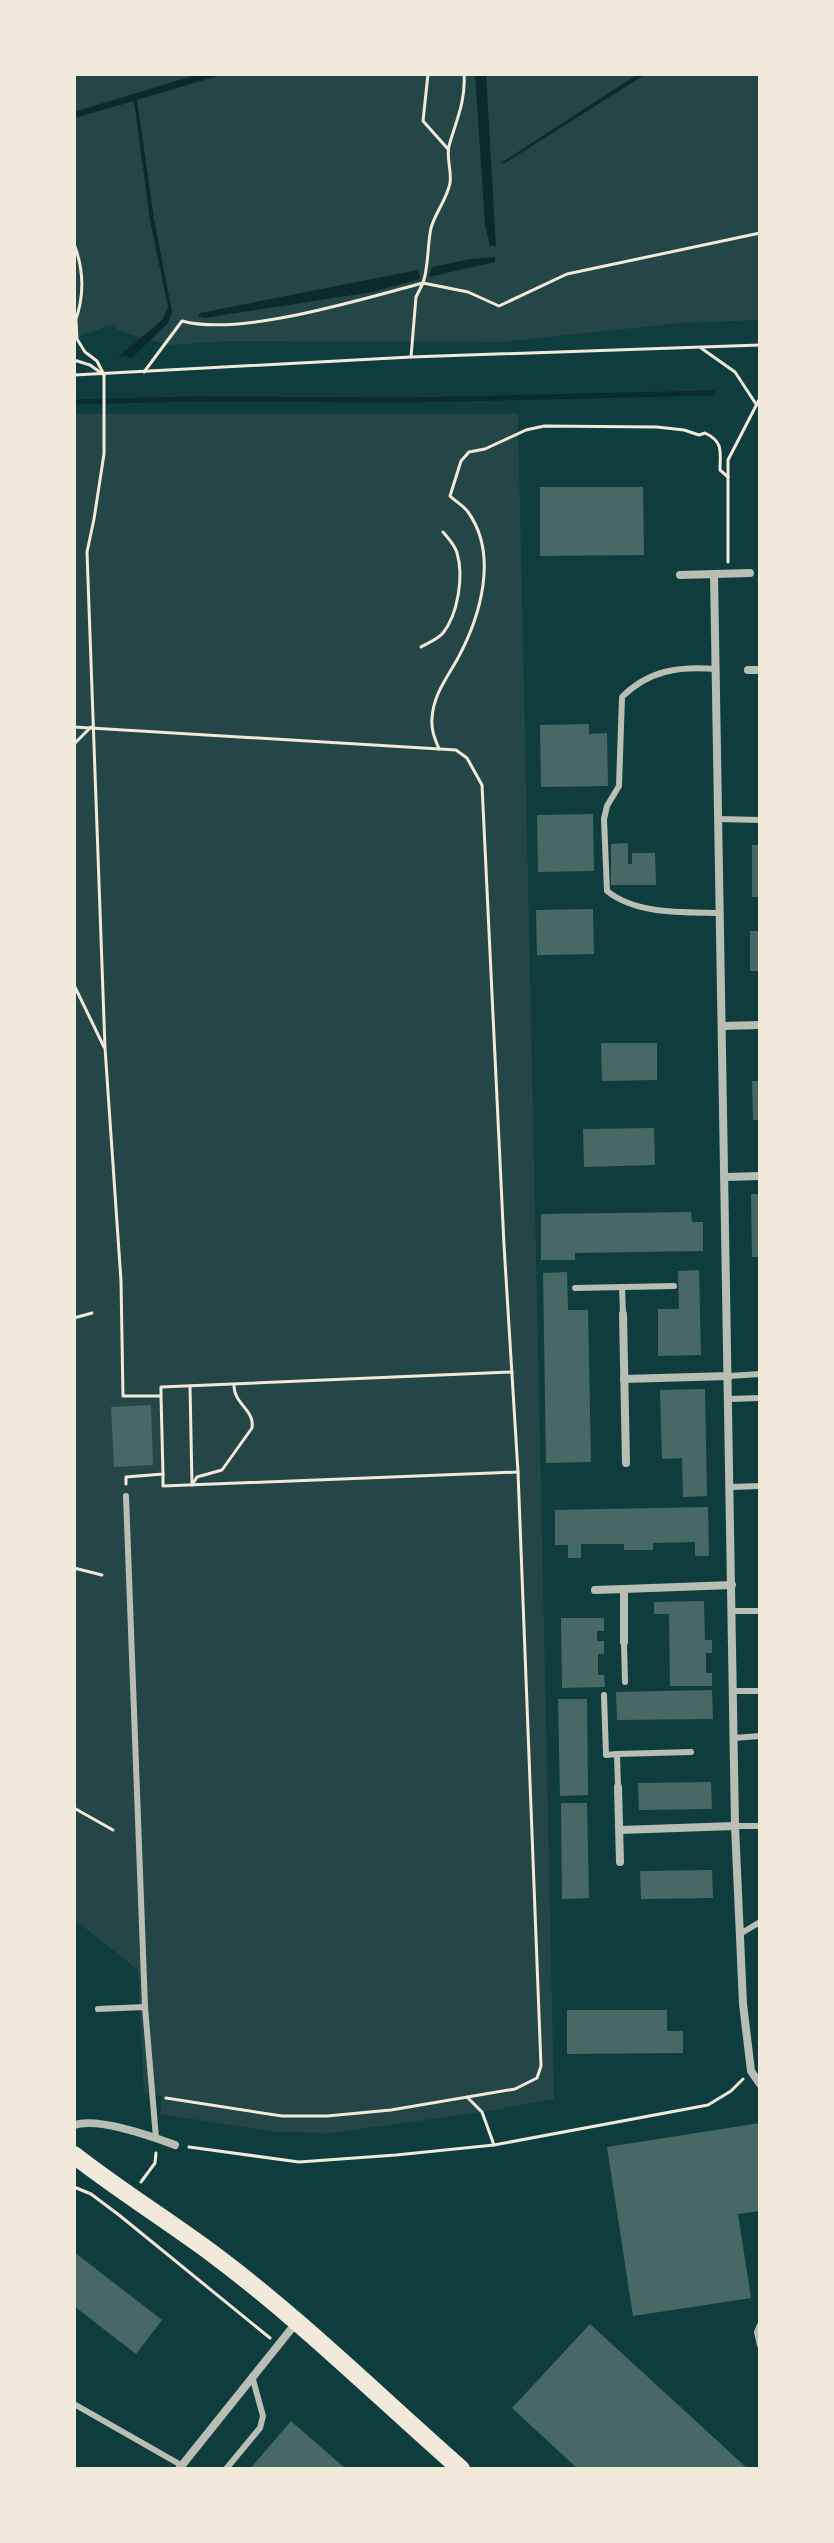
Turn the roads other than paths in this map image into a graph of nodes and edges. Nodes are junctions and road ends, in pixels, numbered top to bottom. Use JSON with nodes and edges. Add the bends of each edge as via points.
{"nodes":[{"id":1,"x":750,"y":573,"type":"dead end"},
{"id":2,"x":714,"y":574,"type":"junction"},
{"id":3,"x":680,"y":575,"type":"dead end"},
{"id":4,"x":716,"y":669,"type":"junction"},
{"id":5,"x":748,"y":670,"type":"dead end"},
{"id":6,"x":760,"y":670,"type":"edge"},
{"id":7,"x":718,"y":819,"type":"junction"},
{"id":8,"x":760,"y":820,"type":"edge"},
{"id":9,"x":720,"y":913,"type":"junction"},
{"id":10,"x":760,"y":1025,"type":"edge"},
{"id":11,"x":723,"y":1026,"type":"junction"},
{"id":12,"x":760,"y":1176,"type":"edge"},
{"id":13,"x":726,"y":1177,"type":"junction"},
{"id":14,"x":674,"y":1286,"type":"dead end"},
{"id":15,"x":622,"y":1287,"type":"junction"},
{"id":16,"x":575,"y":1288,"type":"dead end"},
{"id":17,"x":623,"y":1314,"type":"joint"},
{"id":18,"x":760,"y":1374,"type":"edge"},
{"id":19,"x":729,"y":1376,"type":"junction"},
{"id":20,"x":624,"y":1379,"type":"junction"},
{"id":21,"x":760,"y":1398,"type":"edge"},
{"id":22,"x":729,"y":1399,"type":"junction"},
{"id":23,"x":626,"y":1463,"type":"dead end"},
{"id":24,"x":760,"y":1486,"type":"edge"},
{"id":25,"x":731,"y":1487,"type":"junction"},
{"id":26,"x":126,"y":1496,"type":"road end"},
{"id":27,"x":732,"y":1585,"type":"junction"},
{"id":28,"x":624,"y":1589,"type":"junction"},
{"id":29,"x":595,"y":1590,"type":"dead end"},
{"id":30,"x":733,"y":1611,"type":"junction"},
{"id":31,"x":760,"y":1611,"type":"edge"},
{"id":32,"x":624,"y":1642,"type":"joint"},
{"id":33,"x":625,"y":1682,"type":"dead end"},
{"id":34,"x":733,"y":1691,"type":"junction"},
{"id":35,"x":760,"y":1691,"type":"edge"},
{"id":36,"x":604,"y":1695,"type":"dead end"},
{"id":37,"x":760,"y":1736,"type":"edge"},
{"id":38,"x":734,"y":1738,"type":"junction"},
{"id":39,"x":691,"y":1752,"type":"dead end"},
{"id":40,"x":617,"y":1754,"type":"junction"},
{"id":41,"x":618,"y":1787,"type":"joint"},
{"id":42,"x":735,"y":1826,"type":"junction"},
{"id":43,"x":760,"y":1826,"type":"edge"},
{"id":44,"x":620,"y":1830,"type":"junction"},
{"id":45,"x":620,"y":1862,"type":"dead end"},
{"id":46,"x":760,"y":1922,"type":"edge"},
{"id":47,"x":740,"y":1934,"type":"junction"},
{"id":48,"x":145,"y":2007,"type":"junction"},
{"id":49,"x":98,"y":2009,"type":"dead end"},
{"id":50,"x":760,"y":2084,"type":"edge"},
{"id":51,"x":74,"y":2125,"type":"edge"},
{"id":52,"x":156,"y":2138,"type":"junction"},
{"id":53,"x":175,"y":2145,"type":"road end"},
{"id":54,"x":74,"y":2155,"type":"edge"},
{"id":55,"x":296,"y":2323,"type":"junction"},
{"id":56,"x":760,"y":2325,"type":"edge"},
{"id":57,"x":760,"y":2345,"type":"edge"},
{"id":58,"x":252,"y":2376,"type":"junction"},
{"id":59,"x":74,"y":2404,"type":"edge"},
{"id":60,"x":180,"y":2467,"type":"edge"},
{"id":61,"x":226,"y":2469,"type":"edge"},
{"id":62,"x":461,"y":2469,"type":"edge"}],
"edges":[{"from":1,"to":2,"type":"street"},
{"from":2,"to":3,"type":"street"},
{"from":2,"to":4,"type":"street"},
{"from":4,"to":7,"type":"street"},
{"from":4,"to":9,"type":"lane","via":[[668,671],[637,682],[622,697],[619,786],[604,819],[607,891],[664,911]]},
{"from":5,"to":6,"type":"street"},
{"from":7,"to":8,"type":"lane"},
{"from":7,"to":9,"type":"street"},
{"from":9,"to":11,"type":"street"},
{"from":10,"to":11,"type":"street"},
{"from":11,"to":13,"type":"street"},
{"from":12,"to":13,"type":"street"},
{"from":13,"to":19,"type":"street"},
{"from":14,"to":15,"type":"lane"},
{"from":15,"to":16,"type":"lane"},
{"from":15,"to":17,"type":"lane"},
{"from":17,"to":20,"type":"street"},
{"from":18,"to":19,"type":"lane"},
{"from":19,"to":20,"type":"street"},
{"from":19,"to":22,"type":"street"},
{"from":20,"to":23,"type":"street"},
{"from":21,"to":22,"type":"lane"},
{"from":22,"to":25,"type":"street"},
{"from":24,"to":25,"type":"lane"},
{"from":25,"to":27,"type":"street"},
{"from":26,"to":48,"type":"lane"},
{"from":27,"to":28,"type":"street"},
{"from":27,"to":30,"type":"street"},
{"from":28,"to":29,"type":"street"},
{"from":28,"to":32,"type":"street"},
{"from":30,"to":31,"type":"lane"},
{"from":30,"to":34,"type":"street"},
{"from":32,"to":33,"type":"lane"},
{"from":34,"to":35,"type":"lane"},
{"from":34,"to":38,"type":"street"},
{"from":36,"to":40,"type":"lane","via":[[606,1755]]},
{"from":37,"to":38,"type":"lane"},
{"from":38,"to":42,"type":"street"},
{"from":39,"to":40,"type":"lane"},
{"from":40,"to":41,"type":"lane"},
{"from":41,"to":44,"type":"street"},
{"from":42,"to":43,"type":"lane"},
{"from":42,"to":44,"type":"street"},
{"from":42,"to":47,"type":"street"},
{"from":44,"to":45,"type":"street"},
{"from":46,"to":47,"type":"lane"},
{"from":47,"to":50,"type":"street","via":[[751,2071]]},
{"from":48,"to":49,"type":"lane"},
{"from":48,"to":52,"type":"lane"},
{"from":51,"to":52,"type":"street","via":[[88,2122]]},
{"from":52,"to":53,"type":"street"},
{"from":54,"to":55,"type":"main road","via":[[213,2254]]},
{"from":55,"to":58,"type":"street"},
{"from":55,"to":62,"type":"main road"},
{"from":56,"to":57,"type":"lane"},
{"from":58,"to":60,"type":"street"},
{"from":58,"to":61,"type":"lane","via":[[263,2416],[260,2428]]},
{"from":59,"to":60,"type":"lane"}]}
